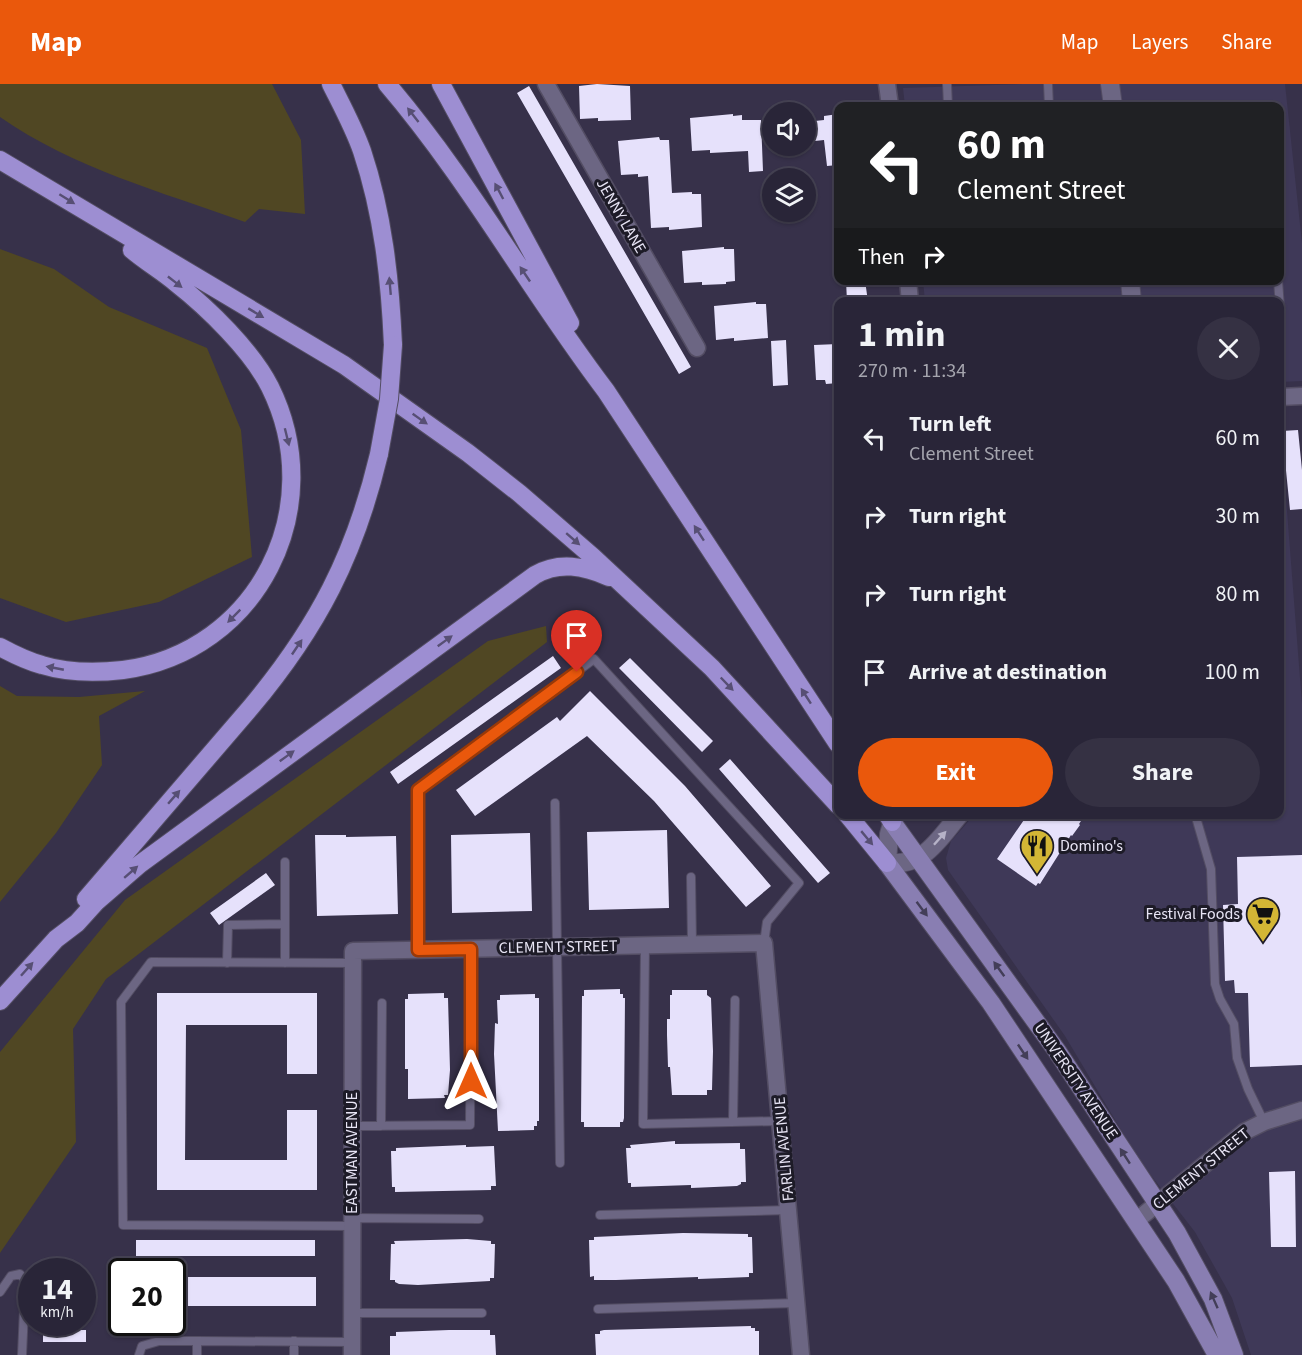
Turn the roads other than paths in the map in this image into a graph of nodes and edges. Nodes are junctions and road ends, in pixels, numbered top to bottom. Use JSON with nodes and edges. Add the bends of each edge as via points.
{"nodes":[{"id":1,"x":332,"y":84,"type":"edge"},
{"id":2,"x":387,"y":84,"type":"edge"},
{"id":3,"x":441,"y":84,"type":"edge"},
{"id":4,"x":546,"y":84,"type":"edge"},
{"id":5,"x":887,"y":84,"type":"edge"},
{"id":6,"x":947,"y":84,"type":"edge"},
{"id":7,"x":1048,"y":84,"type":"edge"},
{"id":8,"x":1110,"y":84,"type":"edge"},
{"id":9,"x":889,"y":102,"type":"edge"},
{"id":10,"x":948,"y":102,"type":"edge"},
{"id":11,"x":1049,"y":102,"type":"edge"},
{"id":12,"x":1112,"y":102,"type":"edge"},
{"id":13,"x":0,"y":146,"type":"edge"},
{"id":14,"x":0,"y":160,"type":"edge"},
{"id":15,"x":40,"y":182,"type":"junction"},
{"id":16,"x":98,"y":218,"type":"junction"},
{"id":17,"x":697,"y":348,"type":"dead end"},
{"id":18,"x":606,"y":391,"type":"junction"},
{"id":19,"x":1302,"y":396,"type":"edge"},
{"id":20,"x":1284,"y":397,"type":"edge"},
{"id":21,"x":621,"y":583,"type":"junction"},
{"id":22,"x":0,"y":647,"type":"edge"},
{"id":23,"x":834,"y":738,"type":"edge"},
{"id":24,"x":834,"y":801,"type":"edge"},
{"id":25,"x":555,"y":803,"type":"dead end"},
{"id":26,"x":851,"y":819,"type":"edge"},
{"id":27,"x":891,"y":819,"type":"edge"},
{"id":28,"x":892,"y":819,"type":"edge"},
{"id":29,"x":956,"y":819,"type":"edge"},
{"id":30,"x":1196,"y":819,"type":"edge"},
{"id":31,"x":918,"y":859,"type":"junction"},
{"id":32,"x":285,"y":862,"type":"dead end"},
{"id":33,"x":887,"y":863,"type":"junction"},
{"id":34,"x":691,"y":877,"type":"dead end"},
{"id":35,"x":285,"y":924,"type":"junction"},
{"id":36,"x":56,"y":939,"type":"junction"},
{"id":37,"x":764,"y":943,"type":"junction"},
{"id":38,"x":692,"y":944,"type":"junction"},
{"id":39,"x":645,"y":945,"type":"junction"},
{"id":40,"x":556,"y":947,"type":"junction"},
{"id":41,"x":471,"y":949,"type":"junction"},
{"id":42,"x":418,"y":950,"type":"junction"},
{"id":43,"x":353,"y":957,"type":"junction"},
{"id":44,"x":227,"y":963,"type":"junction"},
{"id":45,"x":285,"y":963,"type":"junction"},
{"id":46,"x":735,"y":1000,"type":"dead end"},
{"id":47,"x":0,"y":1001,"type":"edge"},
{"id":48,"x":382,"y":1003,"type":"dead end"},
{"id":49,"x":1302,"y":1110,"type":"edge"},
{"id":50,"x":782,"y":1121,"type":"junction"},
{"id":51,"x":733,"y":1122,"type":"junction"},
{"id":52,"x":1264,"y":1122,"type":"junction"},
{"id":53,"x":352,"y":1126,"type":"junction"},
{"id":54,"x":381,"y":1126,"type":"junction"},
{"id":55,"x":560,"y":1163,"type":"dead end"},
{"id":56,"x":1158,"y":1204,"type":"junction"},
{"id":57,"x":789,"y":1210,"type":"junction"},
{"id":58,"x":600,"y":1215,"type":"dead end"},
{"id":59,"x":479,"y":1219,"type":"dead end"},
{"id":60,"x":1137,"y":1221,"type":"junction"},
{"id":61,"x":352,"y":1222,"type":"junction"},
{"id":62,"x":0,"y":1292,"type":"edge"},
{"id":63,"x":797,"y":1303,"type":"junction"},
{"id":64,"x":598,"y":1309,"type":"dead end"},
{"id":65,"x":352,"y":1313,"type":"junction"},
{"id":66,"x":482,"y":1313,"type":"dead end"},
{"id":67,"x":197,"y":1341,"type":"junction"},
{"id":68,"x":294,"y":1341,"type":"junction"},
{"id":69,"x":352,"y":1348,"type":"edge"},
{"id":70,"x":22,"y":1355,"type":"edge"},
{"id":71,"x":139,"y":1355,"type":"edge"},
{"id":72,"x":197,"y":1355,"type":"edge"},
{"id":73,"x":294,"y":1355,"type":"edge"},
{"id":74,"x":801,"y":1355,"type":"edge"},
{"id":75,"x":1217,"y":1355,"type":"edge"},
{"id":76,"x":1234,"y":1355,"type":"edge"}],
"edges":[{"from":36,"to":1,"type":"highway","one_way":true,"bridge":true,"via":[[270,684],[329,595],[357,533],[379,454],[393,345],[388,265],[376,201],[361,150]]},
{"from":18,"to":2,"type":"highway","one_way":true,"via":[[472,196]]},
{"from":18,"to":3,"type":"highway","one_way":true},
{"from":4,"to":17,"type":"street","name":"JENNY LANE"},
{"from":5,"to":9,"type":"street"},
{"from":6,"to":10,"type":"lane"},
{"from":7,"to":11,"type":"lane"},
{"from":8,"to":12,"type":"main road"},
{"from":13,"to":15,"type":"highway"},
{"from":14,"to":15,"type":"highway"},
{"from":15,"to":16,"type":"highway","one_way":true},
{"from":16,"to":21,"type":"highway","one_way":true,"via":[[344,365],[519,493]]},
{"from":16,"to":22,"type":"highway","one_way":true,"via":[[216,318],[270,387],[291,453],[287,520],[277,552],[260,585],[217,632],[192,648],[148,666],[103,672],[43,666]]},
{"from":23,"to":18,"type":"highway","one_way":true},
{"from":19,"to":20,"type":"street"},
{"from":21,"to":24,"type":"highway","one_way":true,"via":[[712,668]]},
{"from":36,"to":21,"type":"highway","one_way":true,"via":[[175,837],[535,575],[554,567],[575,566]]},
{"from":25,"to":40,"type":"lane"},
{"from":26,"to":33,"type":"highway","one_way":true},
{"from":27,"to":33,"type":"main road"},
{"from":28,"to":31,"type":"main road","name":"UNIVERSITY AVENUE"},
{"from":31,"to":29,"type":"main road","one_way":true},
{"from":30,"to":52,"type":"lane","via":[[1211,869],[1215,984],[1234,1024],[1237,1058]]},
{"from":31,"to":33,"type":"main road"},
{"from":56,"to":31,"type":"main road","name":"UNIVERSITY AVENUE","one_way":true,"via":[[1057,1052]]},
{"from":32,"to":35,"type":"lane"},
{"from":33,"to":60,"type":"main road","name":"UNIVERSITY AVENUE","one_way":true,"via":[[991,1003]]},
{"from":34,"to":38,"type":"lane"},
{"from":35,"to":44,"type":"lane","via":[[228,925]]},
{"from":35,"to":45,"type":"lane"},
{"from":47,"to":36,"type":"highway","one_way":true},
{"from":37,"to":38,"type":"street","name":"CLEMENT STREET"},
{"from":37,"to":42,"type":"lane","via":[[767,922],[799,883],[594,658],[418,790]]},
{"from":37,"to":50,"type":"street","name":"FARLIN AVENUE"},
{"from":38,"to":39,"type":"street","name":"CLEMENT STREET"},
{"from":39,"to":40,"type":"street","name":"CLEMENT STREET"},
{"from":39,"to":51,"type":"lane","via":[[643,1124]]},
{"from":40,"to":41,"type":"street","name":"CLEMENT STREET"},
{"from":40,"to":55,"type":"lane"},
{"from":41,"to":42,"type":"street","name":"CLEMENT STREET"},
{"from":41,"to":54,"type":"lane","via":[[470,1125]]},
{"from":42,"to":43,"type":"street","name":"CLEMENT STREET"},
{"from":43,"to":45,"type":"lane"},
{"from":43,"to":53,"type":"street","name":"EASTMAN AVENUE"},
{"from":44,"to":45,"type":"lane"},
{"from":44,"to":61,"type":"lane","via":[[151,962],[121,1002],[123,1225]]},
{"from":46,"to":51,"type":"lane"},
{"from":48,"to":54,"type":"lane"},
{"from":49,"to":52,"type":"street","name":"CLEMENT STREET"},
{"from":50,"to":51,"type":"lane"},
{"from":50,"to":57,"type":"street","name":"FARLIN AVENUE"},
{"from":52,"to":56,"type":"street","name":"CLEMENT STREET","via":[[1240,1135]]},
{"from":53,"to":54,"type":"lane"},
{"from":53,"to":61,"type":"street","name":"EASTMAN AVENUE"},
{"from":56,"to":60,"type":"street","name":"CLEMENT STREET"},
{"from":76,"to":56,"type":"main road","name":"UNIVERSITY AVENUE","one_way":true,"via":[[1203,1277]]},
{"from":57,"to":58,"type":"lane"},
{"from":57,"to":63,"type":"street","name":"FARLIN AVENUE"},
{"from":59,"to":61,"type":"lane"},
{"from":60,"to":75,"type":"main road","name":"UNIVERSITY AVENUE","via":[[1180,1287]]},
{"from":61,"to":65,"type":"street","name":"EASTMAN AVENUE"},
{"from":62,"to":70,"type":"lane","via":[[11,1276],[20,1274],[24,1279]]},
{"from":63,"to":64,"type":"lane"},
{"from":63,"to":74,"type":"street","name":"FARLIN AVENUE"},
{"from":65,"to":66,"type":"lane"},
{"from":65,"to":69,"type":"street","name":"EASTMAN AVENUE"},
{"from":67,"to":68,"type":"lane"},
{"from":67,"to":71,"type":"lane","via":[[159,1341],[142,1346]]},
{"from":67,"to":72,"type":"lane"},
{"from":68,"to":69,"type":"lane"},
{"from":68,"to":73,"type":"lane"}]}
